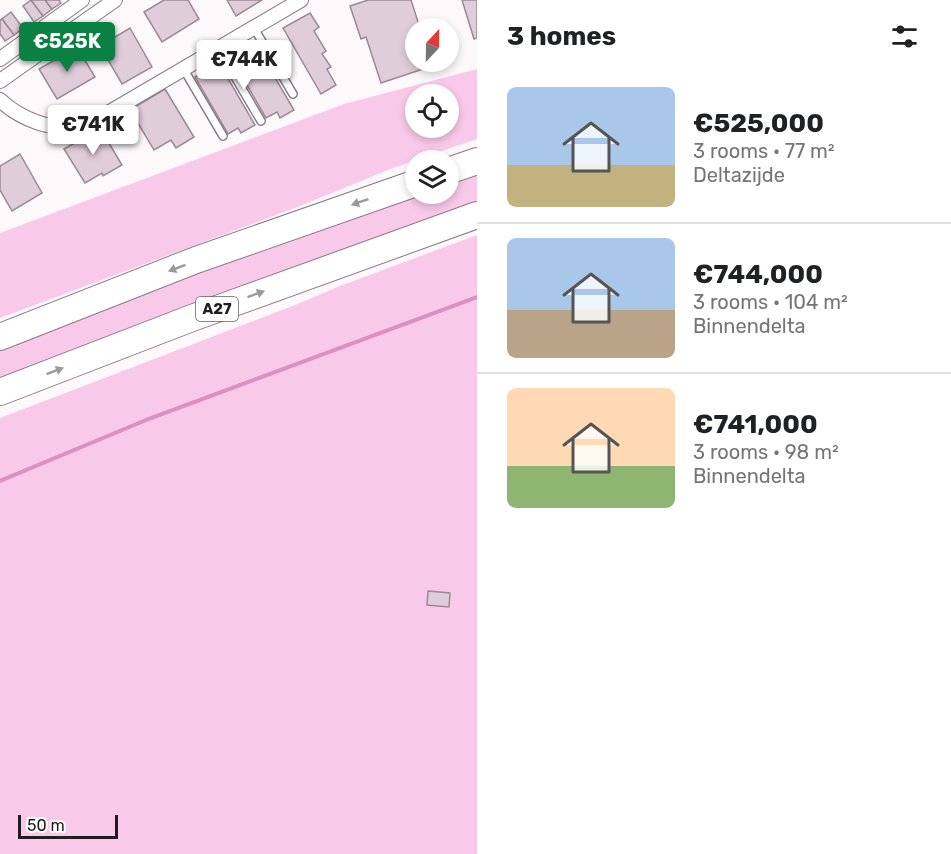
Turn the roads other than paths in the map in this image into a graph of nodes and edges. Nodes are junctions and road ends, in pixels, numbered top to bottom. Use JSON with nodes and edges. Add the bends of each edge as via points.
{"nodes":[{"id":1,"x":116,"y":0,"type":"edge"},
{"id":2,"x":301,"y":0,"type":"edge"},
{"id":3,"x":76,"y":2,"type":"edge"},
{"id":4,"x":254,"y":28,"type":"junction"},
{"id":5,"x":218,"y":48,"type":"junction"},
{"id":6,"x":0,"y":59,"type":"edge"},
{"id":7,"x":183,"y":68,"type":"junction"},
{"id":8,"x":0,"y":81,"type":"edge"},
{"id":9,"x":293,"y":93,"type":"dead end"},
{"id":10,"x":0,"y":100,"type":"edge"},
{"id":11,"x":261,"y":121,"type":"dead end"},
{"id":12,"x":223,"y":136,"type":"dead end"},
{"id":13,"x":477,"y":161,"type":"edge"},
{"id":14,"x":459,"y":167,"type":"edge"},
{"id":15,"x":405,"y":187,"type":"edge"},
{"id":16,"x":477,"y":214,"type":"edge"},
{"id":17,"x":0,"y":337,"type":"edge"},
{"id":18,"x":0,"y":392,"type":"edge"}],
"edges":[{"from":1,"to":8,"type":"street"},
{"from":2,"to":4,"type":"street"},
{"from":3,"to":6,"type":"street"},
{"from":4,"to":5,"type":"street"},
{"from":4,"to":9,"type":"lane"},
{"from":5,"to":7,"type":"street"},
{"from":5,"to":11,"type":"lane"},
{"from":7,"to":10,"type":"street","via":[[103,116],[78,126],[49,125],[20,116]]},
{"from":7,"to":12,"type":"lane"},
{"from":13,"to":14,"type":"highway"},
{"from":15,"to":17,"type":"highway","one_way":true,"via":[[196,260]]},
{"from":18,"to":16,"type":"highway","number":"A27","one_way":true}]}
